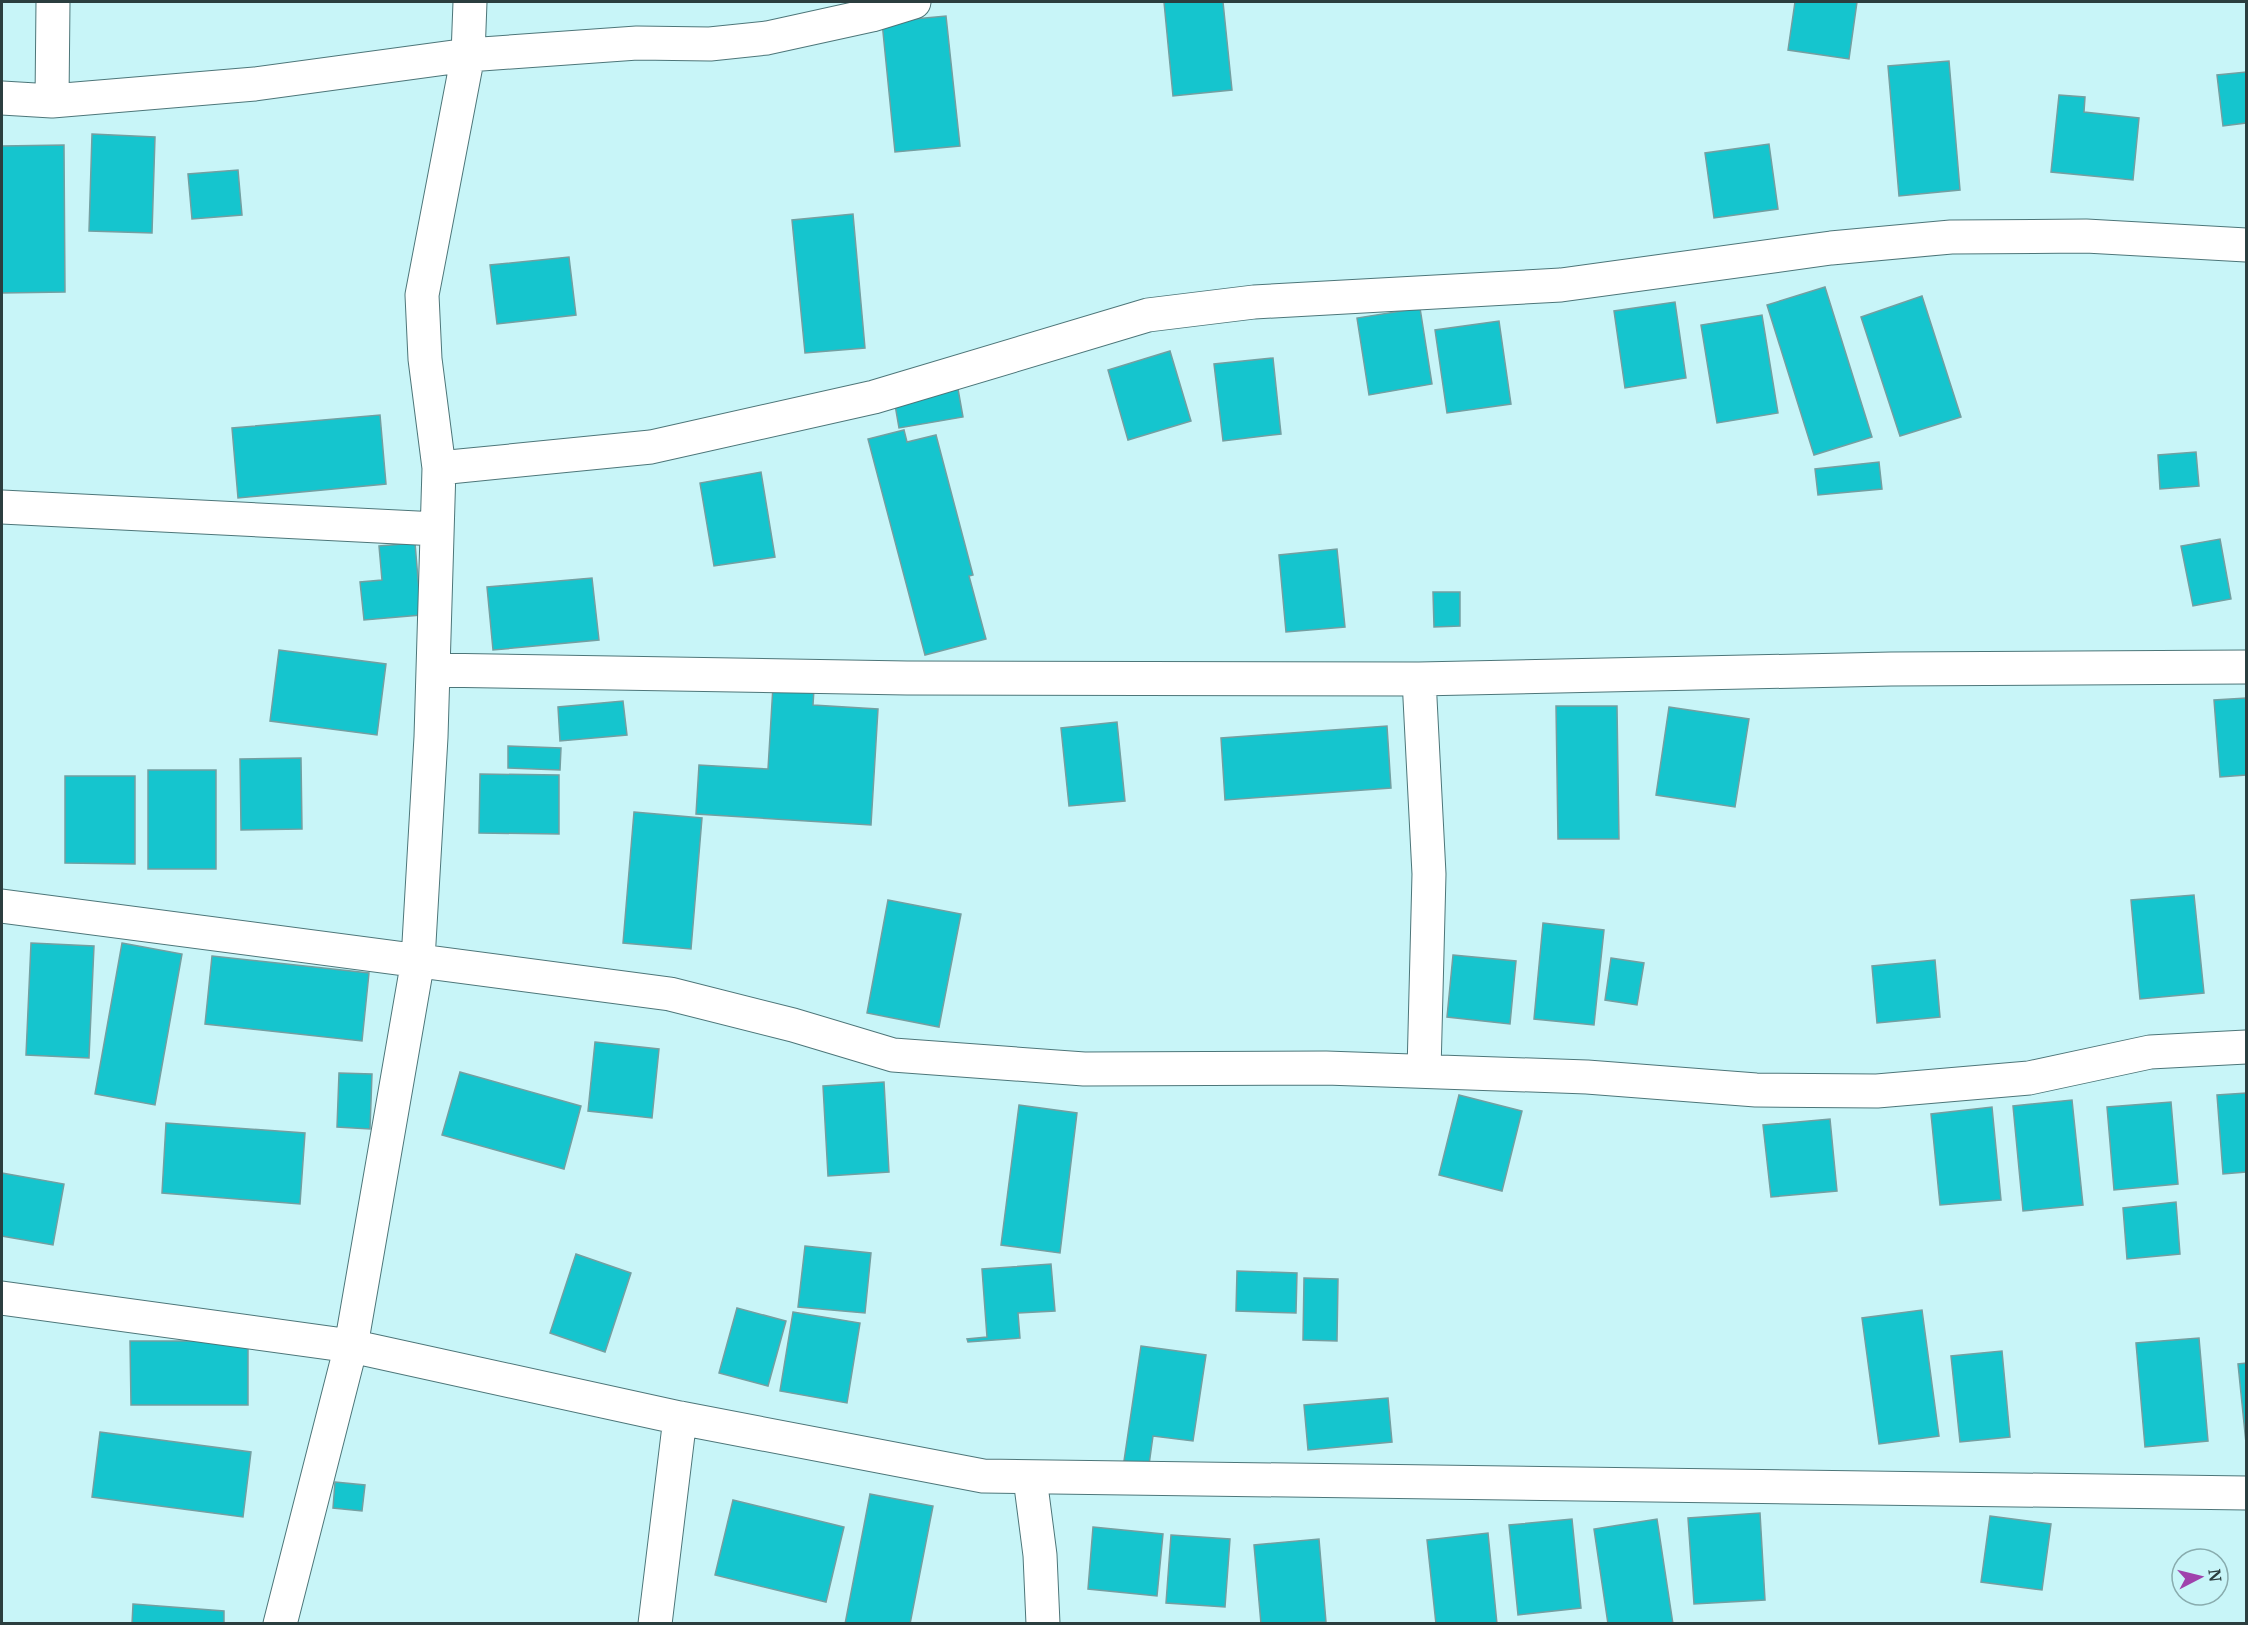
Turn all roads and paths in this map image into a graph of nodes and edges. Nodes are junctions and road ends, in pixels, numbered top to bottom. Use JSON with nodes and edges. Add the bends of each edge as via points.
{"nodes":[{"id":1,"x":53,"y":2,"type":"edge"},
{"id":2,"x":470,"y":2,"type":"edge"},
{"id":3,"x":914,"y":2,"type":"edge"},
{"id":4,"x":873,"y":8,"type":"edge"},
{"id":5,"x":468,"y":55,"type":"junction"},
{"id":6,"x":2,"y":98,"type":"edge"},
{"id":7,"x":52,"y":101,"type":"junction"},
{"id":8,"x":2247,"y":245,"type":"edge"},
{"id":9,"x":439,"y":468,"type":"junction"},
{"id":10,"x":2,"y":507,"type":"edge"},
{"id":11,"x":437,"y":529,"type":"junction"},
{"id":12,"x":2247,"y":667,"type":"edge"},
{"id":13,"x":433,"y":670,"type":"junction"},
{"id":14,"x":1419,"y":679,"type":"junction"},
{"id":15,"x":2,"y":906,"type":"edge"},
{"id":16,"x":418,"y":960,"type":"junction"},
{"id":17,"x":2247,"y":1047,"type":"edge"},
{"id":18,"x":1424,"y":1071,"type":"junction"},
{"id":19,"x":2,"y":1298,"type":"edge"},
{"id":20,"x":351,"y":1346,"type":"junction"},
{"id":21,"x":680,"y":1418,"type":"junction"},
{"id":22,"x":1030,"y":1478,"type":"junction"},
{"id":23,"x":2247,"y":1493,"type":"edge"},
{"id":24,"x":280,"y":1623,"type":"edge"},
{"id":25,"x":655,"y":1623,"type":"edge"},
{"id":26,"x":1043,"y":1623,"type":"edge"}],
"edges":[{"from":1,"to":7,"type":"street"},
{"from":2,"to":5,"type":"street"},
{"from":3,"to":4,"type":"street"},
{"from":4,"to":5,"type":"street","via":[[767,38]]},
{"from":5,"to":7,"type":"street","via":[[255,84]]},
{"from":5,"to":9,"type":"street","via":[[422,294],[424,358]]},
{"from":6,"to":7,"type":"street"},
{"from":8,"to":9,"type":"street","via":[[2086,236],[1951,237],[1831,248],[1561,285],[1254,302],[1160,314],[874,397],[651,447]]},
{"from":9,"to":11,"type":"street"},
{"from":10,"to":11,"type":"street"},
{"from":11,"to":13,"type":"street"},
{"from":12,"to":14,"type":"street"},
{"from":13,"to":14,"type":"street","via":[[907,678]]},
{"from":13,"to":16,"type":"street"},
{"from":14,"to":18,"type":"street","via":[[1429,874]]},
{"from":15,"to":16,"type":"street"},
{"from":16,"to":18,"type":"street","via":[[670,994],[893,1055],[1084,1069]]},
{"from":16,"to":20,"type":"street"},
{"from":17,"to":18,"type":"street","via":[[2150,1052],[2029,1078],[1877,1091],[1756,1090],[1587,1077]]},
{"from":19,"to":20,"type":"street"},
{"from":20,"to":21,"type":"street"},
{"from":20,"to":24,"type":"street"},
{"from":21,"to":22,"type":"street","via":[[914,1465],[983,1476]]},
{"from":21,"to":25,"type":"street"},
{"from":22,"to":23,"type":"street"},
{"from":22,"to":26,"type":"street","via":[[1040,1555]]}]}
